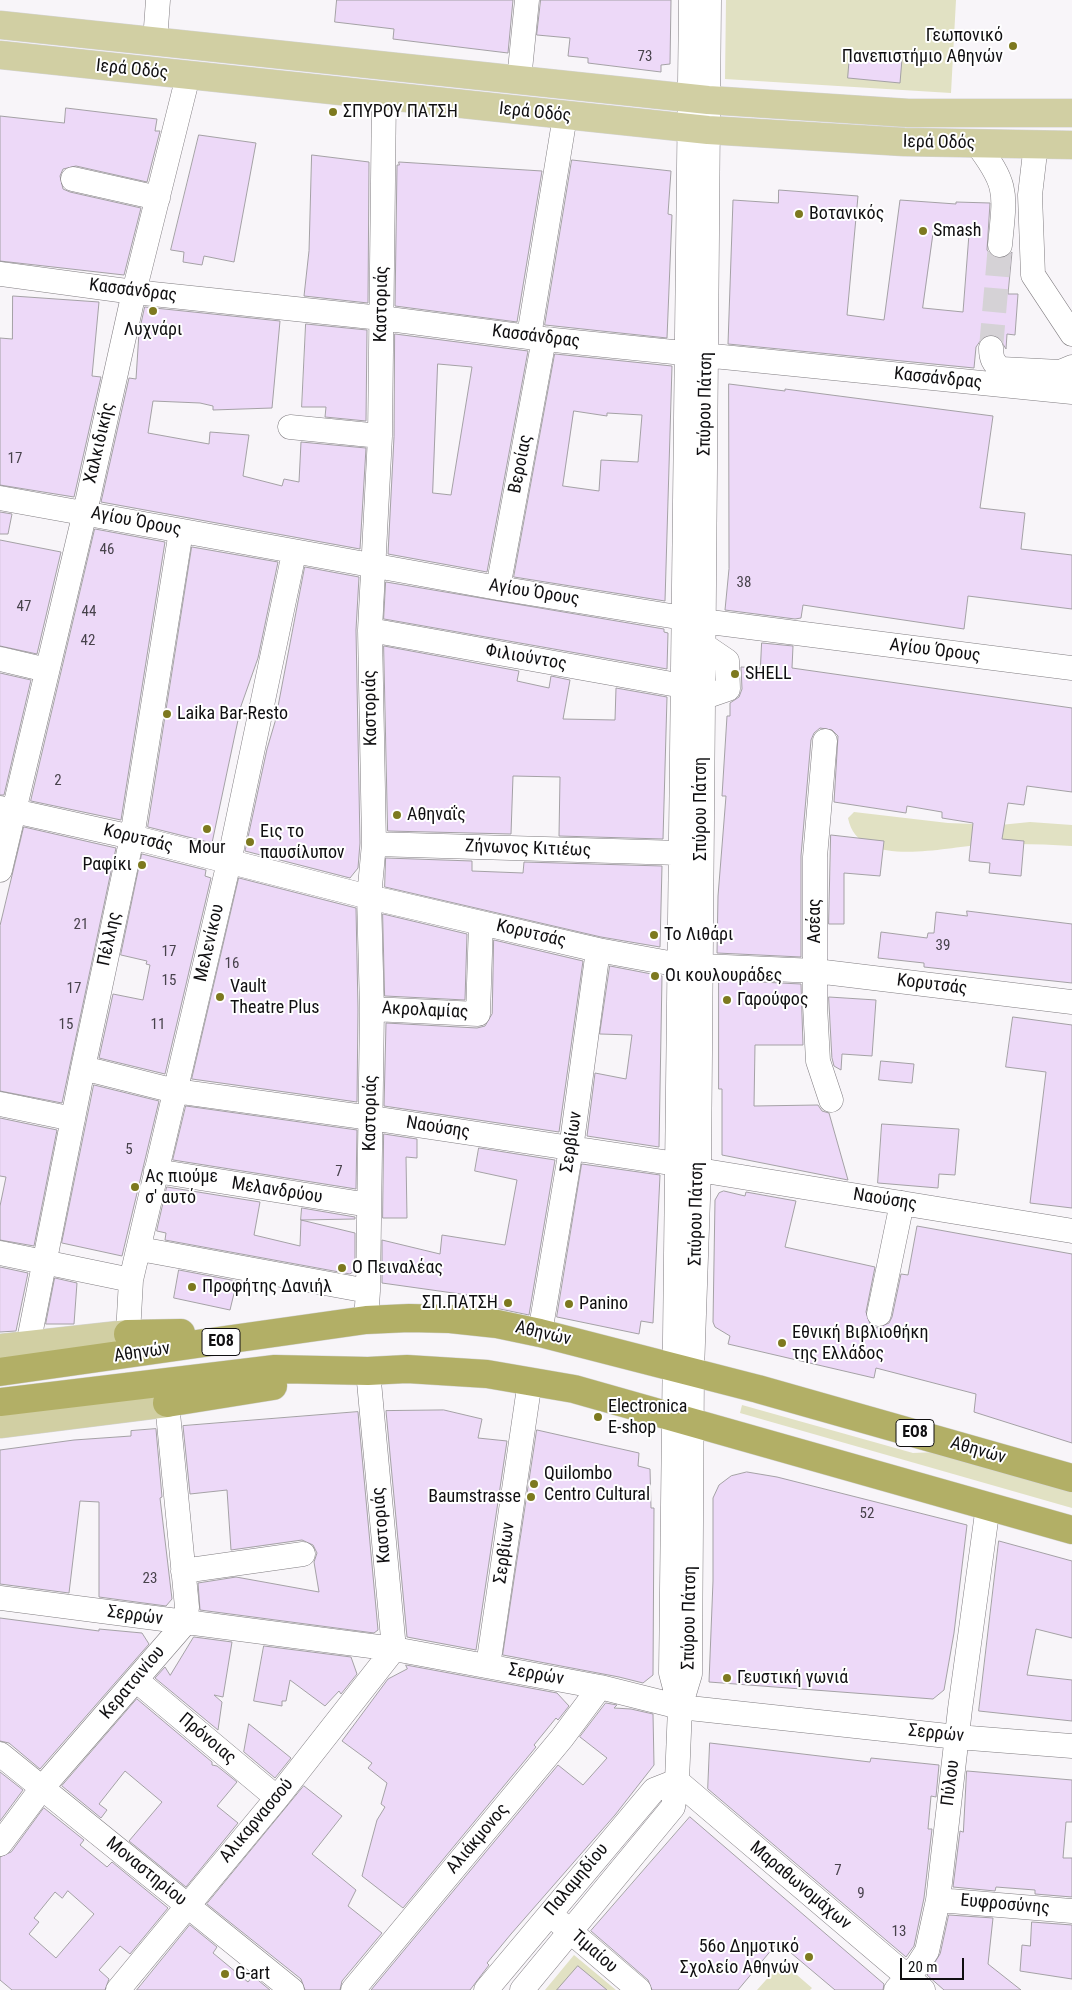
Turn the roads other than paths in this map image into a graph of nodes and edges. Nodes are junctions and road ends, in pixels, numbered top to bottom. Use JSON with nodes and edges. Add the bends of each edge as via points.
{"nodes":[{"id":1,"x":158,"y":0,"type":"edge"},
{"id":2,"x":527,"y":0,"type":"edge"},
{"id":3,"x":691,"y":0,"type":"edge"},
{"id":4,"x":710,"y":0,"type":"edge"},
{"id":5,"x":0,"y":25,"type":"edge"},
{"id":6,"x":155,"y":42,"type":"junction"},
{"id":7,"x":0,"y":56,"type":"edge"},
{"id":8,"x":188,"y":76,"type":"junction"},
{"id":9,"x":519,"y":80,"type":"junction"},
{"id":10,"x":384,"y":96,"type":"junction"},
{"id":11,"x":699,"y":99,"type":"junction"},
{"id":12,"x":1072,"y":113,"type":"edge"},
{"id":13,"x":564,"y":116,"type":"junction"},
{"id":14,"x":699,"y":129,"type":"junction"},
{"id":15,"x":976,"y":143,"type":"junction"},
{"id":16,"x":1036,"y":144,"type":"junction"},
{"id":17,"x":1072,"y":145,"type":"edge"},
{"id":18,"x":73,"y":178,"type":"dead end"},
{"id":19,"x":1002,"y":182,"type":"junction"},
{"id":20,"x":1030,"y":195,"type":"junction"},
{"id":21,"x":158,"y":198,"type":"junction"},
{"id":22,"x":1000,"y":245,"type":"tunnel mouth"},
{"id":23,"x":0,"y":274,"type":"edge"},
{"id":24,"x":134,"y":292,"type":"junction"},
{"id":25,"x":381,"y":318,"type":"junction"},
{"id":26,"x":1072,"y":334,"type":"edge"},
{"id":27,"x":537,"y":338,"type":"junction"},
{"id":28,"x":991,"y":348,"type":"tunnel mouth"},
{"id":29,"x":696,"y":355,"type":"junction"},
{"id":30,"x":1072,"y":367,"type":"edge"},
{"id":31,"x":1072,"y":392,"type":"edge"},
{"id":32,"x":290,"y":427,"type":"dead end"},
{"id":33,"x":380,"y":436,"type":"junction"},
{"id":34,"x":0,"y":498,"type":"edge"},
{"id":35,"x":85,"y":512,"type":"junction"},
{"id":36,"x":181,"y":531,"type":"junction"},
{"id":37,"x":294,"y":553,"type":"junction"},
{"id":38,"x":372,"y":564,"type":"junction"},
{"id":39,"x":498,"y":588,"type":"junction"},
{"id":40,"x":693,"y":618,"type":"junction"},
{"id":41,"x":370,"y":630,"type":"junction"},
{"id":42,"x":0,"y":659,"type":"edge"},
{"id":43,"x":1072,"y":668,"type":"edge"},
{"id":44,"x":47,"y":670,"type":"junction"},
{"id":45,"x":692,"y":692,"type":"junction"},
{"id":46,"x":825,"y":741,"type":"dead end"},
{"id":47,"x":7,"y":809,"type":"edge"},
{"id":48,"x":132,"y":837,"type":"junction"},
{"id":49,"x":374,"y":844,"type":"junction"},
{"id":50,"x":681,"y":853,"type":"junction"},
{"id":51,"x":229,"y":862,"type":"junction"},
{"id":52,"x":0,"y":870,"type":"edge"},
{"id":53,"x":369,"y":897,"type":"junction"},
{"id":54,"x":481,"y":923,"type":"junction"},
{"id":55,"x":598,"y":950,"type":"junction"},
{"id":56,"x":690,"y":966,"type":"junction"},
{"id":57,"x":816,"y":971,"type":"junction"},
{"id":58,"x":1072,"y":1002,"type":"edge"},
{"id":59,"x":372,"y":1009,"type":"junction"},
{"id":60,"x":83,"y":1068,"type":"junction"},
{"id":61,"x":175,"y":1091,"type":"junction"},
{"id":62,"x":831,"y":1100,"type":"dead end"},
{"id":63,"x":0,"y":1104,"type":"edge"},
{"id":64,"x":371,"y":1118,"type":"junction"},
{"id":65,"x":73,"y":1119,"type":"junction"},
{"id":66,"x":571,"y":1149,"type":"junction"},
{"id":67,"x":688,"y":1167,"type":"junction"},
{"id":68,"x":156,"y":1171,"type":"junction"},
{"id":69,"x":902,"y":1203,"type":"junction"},
{"id":70,"x":370,"y":1205,"type":"junction"},
{"id":71,"x":1072,"y":1231,"type":"edge"},
{"id":72,"x":140,"y":1249,"type":"junction"},
{"id":73,"x":0,"y":1253,"type":"edge"},
{"id":74,"x":45,"y":1261,"type":"junction"},
{"id":75,"x":131,"y":1280,"type":"junction"},
{"id":76,"x":368,"y":1291,"type":"junction"},
{"id":77,"x":879,"y":1314,"type":"dead end"},
{"id":78,"x":366,"y":1320,"type":"junction"},
{"id":79,"x":285,"y":1333,"type":"junction"},
{"id":80,"x":540,"y":1333,"type":"junction"},
{"id":81,"x":128,"y":1334,"type":"junction"},
{"id":82,"x":28,"y":1345,"type":"junction"},
{"id":83,"x":0,"y":1348,"type":"edge"},
{"id":84,"x":684,"y":1369,"type":"junction"},
{"id":85,"x":368,"y":1371,"type":"junction"},
{"id":86,"x":0,"y":1372,"type":"edge"},
{"id":87,"x":530,"y":1381,"type":"junction"},
{"id":88,"x":0,"y":1402,"type":"edge"},
{"id":89,"x":167,"y":1403,"type":"junction"},
{"id":90,"x":683,"y":1420,"type":"junction"},
{"id":91,"x":0,"y":1424,"type":"edge"},
{"id":92,"x":1072,"y":1478,"type":"edge"},
{"id":93,"x":988,"y":1506,"type":"junction"},
{"id":94,"x":1072,"y":1530,"type":"edge"},
{"id":95,"x":303,"y":1554,"type":"dead end"},
{"id":96,"x":183,"y":1570,"type":"junction"},
{"id":97,"x":0,"y":1598,"type":"edge"},
{"id":98,"x":185,"y":1622,"type":"junction"},
{"id":99,"x":394,"y":1650,"type":"junction"},
{"id":100,"x":488,"y":1666,"type":"junction"},
{"id":101,"x":136,"y":1680,"type":"junction"},
{"id":102,"x":600,"y":1687,"type":"junction"},
{"id":103,"x":680,"y":1707,"type":"junction"},
{"id":104,"x":957,"y":1737,"type":"junction"},
{"id":105,"x":1072,"y":1746,"type":"edge"},
{"id":106,"x":0,"y":1754,"type":"edge"},
{"id":107,"x":677,"y":1781,"type":"junction"},
{"id":108,"x":42,"y":1788,"type":"junction"},
{"id":109,"x":277,"y":1798,"type":"junction"},
{"id":110,"x":0,"y":1844,"type":"edge"},
{"id":111,"x":938,"y":1900,"type":"junction"},
{"id":112,"x":188,"y":1905,"type":"junction"},
{"id":113,"x":1072,"y":1911,"type":"edge"},
{"id":114,"x":550,"y":1913,"type":"junction"},
{"id":115,"x":571,"y":1932,"type":"junction"},
{"id":116,"x":909,"y":1986,"type":"edge"},
{"id":117,"x":118,"y":1990,"type":"edge"},
{"id":118,"x":292,"y":1990,"type":"edge"},
{"id":119,"x":354,"y":1990,"type":"edge"},
{"id":120,"x":486,"y":1990,"type":"edge"},
{"id":121,"x":522,"y":1990,"type":"edge"},
{"id":122,"x":639,"y":1990,"type":"edge"}],
"edges":[{"from":1,"to":6,"type":"street"},
{"from":2,"to":9,"type":"street"},
{"from":3,"to":11,"type":"street","name":"Σπύρου Πάτση"},
{"from":4,"to":11,"type":"street","name":"Σπύρου Πάτση"},
{"from":5,"to":6,"type":"main road","name":"Ιερά Οδός"},
{"from":6,"to":9,"type":"main road","name":"Ιερά Οδός"},
{"from":7,"to":8,"type":"main road","name":"Ιερά Οδός"},
{"from":8,"to":10,"type":"main road","name":"Ιερά Οδός"},
{"from":8,"to":21,"type":"street","name":"Χαλκιδικής"},
{"from":9,"to":11,"type":"main road","name":"Ιερά Οδός"},
{"from":10,"to":13,"type":"main road","name":"Ιερά Οδός"},
{"from":10,"to":25,"type":"street","name":"Καστοριάς"},
{"from":11,"to":12,"type":"main road","name":"Ιερά Οδός","via":[[908,113]]},
{"from":11,"to":14,"type":"street","name":"Σπύρου Πάτση"},
{"from":13,"to":14,"type":"main road","name":"Ιερά Οδός"},
{"from":13,"to":27,"type":"street","name":"Βεροίας"},
{"from":14,"to":15,"type":"main road","name":"Ιερά Οδός","via":[[830,139]]},
{"from":14,"to":29,"type":"street","name":"Σπύρου Πάτση"},
{"from":15,"to":16,"type":"main road","name":"Ιερά Οδός"},
{"from":15,"to":19,"type":"street"},
{"from":16,"to":17,"type":"main road","name":"Ιερά Οδός"},
{"from":16,"to":20,"type":"street"},
{"from":18,"to":21,"type":"street"},
{"from":19,"to":20,"type":"street","via":[[1012,179],[1020,182]]},
{"from":19,"to":22,"type":"street","via":[[1005,202]]},
{"from":20,"to":26,"type":"street","via":[[1033,275]]},
{"from":21,"to":24,"type":"street","name":"Χαλκιδικής"},
{"from":23,"to":24,"type":"street","name":"Κασσάνδρας"},
{"from":24,"to":25,"type":"street","name":"Κασσάνδρας"},
{"from":24,"to":35,"type":"street","name":"Χαλκιδικής"},
{"from":25,"to":27,"type":"street","name":"Κασσάνδρας"},
{"from":25,"to":33,"type":"street","name":"Καστοριάς"},
{"from":27,"to":29,"type":"street","name":"Κασσάνδρας"},
{"from":27,"to":39,"type":"street","name":"Βεροίας"},
{"from":28,"to":30,"type":"street","via":[[994,364],[1001,369],[1060,372]]},
{"from":29,"to":31,"type":"street","name":"Κασσάνδρας"},
{"from":29,"to":40,"type":"street","name":"Σπύρου Πάτση"},
{"from":32,"to":33,"type":"street"},
{"from":33,"to":38,"type":"street","name":"Καστοριάς"},
{"from":34,"to":35,"type":"street","name":"Αγίου Όρους"},
{"from":35,"to":36,"type":"street","name":"Αγίου Όρους"},
{"from":35,"to":44,"type":"street","name":"Χαλκιδικής"},
{"from":36,"to":37,"type":"street","name":"Αγίου Όρους"},
{"from":36,"to":48,"type":"street","name":"Πέλλης"},
{"from":37,"to":38,"type":"street","name":"Αγίου Όρους"},
{"from":37,"to":51,"type":"street","name":"Μελενίκου"},
{"from":38,"to":39,"type":"street","name":"Αγίου Όρους"},
{"from":38,"to":41,"type":"street","name":"Καστοριάς"},
{"from":39,"to":40,"type":"street","name":"Αγίου Όρους"},
{"from":40,"to":43,"type":"street","name":"Αγίου Όρους"},
{"from":40,"to":45,"type":"street","name":"Σπύρου Πάτση"},
{"from":40,"to":45,"type":"street","name":"Σπύρου Πάτση","via":[[702,644]]},
{"from":41,"to":45,"type":"street","name":"Φιλιούντος"},
{"from":41,"to":49,"type":"street","name":"Καστοριάς"},
{"from":42,"to":44,"type":"street"},
{"from":44,"to":47,"type":"street","name":"Χαλκιδικής"},
{"from":45,"to":50,"type":"street","name":"Σπύρου Πάτση"},
{"from":45,"to":56,"type":"street","name":"Σπύρου Πάτση"},
{"from":46,"to":57,"type":"street","name":"Ασέας","via":[[815,857]]},
{"from":47,"to":48,"type":"street","name":"Κορυτσάς"},
{"from":47,"to":52,"type":"street","name":"Χαλκιδικής"},
{"from":48,"to":51,"type":"street","name":"Κορυτσάς"},
{"from":48,"to":60,"type":"street","name":"Πέλλης"},
{"from":49,"to":50,"type":"street","name":"Ζήνωνος Κιτιέως"},
{"from":49,"to":53,"type":"street","name":"Καστοριάς"},
{"from":50,"to":56,"type":"street","name":"Σπύρου Πάτση"},
{"from":51,"to":53,"type":"street","name":"Κορυτσάς"},
{"from":51,"to":61,"type":"street","name":"Μελενίκου"},
{"from":53,"to":54,"type":"street","name":"Κορυτσάς"},
{"from":53,"to":59,"type":"street","name":"Καστοριάς"},
{"from":54,"to":55,"type":"street","name":"Κορυτσάς"},
{"from":54,"to":59,"type":"street","name":"Ακρολαμίας","via":[[478,1014]]},
{"from":55,"to":56,"type":"street","name":"Κορυτσάς"},
{"from":55,"to":66,"type":"street","name":"Σερβίων"},
{"from":56,"to":57,"type":"street","name":"Κορυτσάς"},
{"from":56,"to":67,"type":"street","name":"Σπύρου Πάτση"},
{"from":57,"to":58,"type":"street","name":"Κορυτσάς"},
{"from":57,"to":62,"type":"street","name":"Ασέας","via":[[816,1049]]},
{"from":59,"to":64,"type":"street","name":"Καστοριάς"},
{"from":60,"to":61,"type":"street","name":"Ναούσης"},
{"from":60,"to":65,"type":"street","name":"Πέλλης"},
{"from":61,"to":64,"type":"street","name":"Ναούσης"},
{"from":61,"to":68,"type":"street","name":"Μελενίκου"},
{"from":63,"to":65,"type":"street"},
{"from":64,"to":66,"type":"street","name":"Ναούσης"},
{"from":64,"to":70,"type":"street","name":"Καστοριάς"},
{"from":65,"to":74,"type":"street","name":"Πέλλης"},
{"from":66,"to":67,"type":"street","name":"Ναούσης"},
{"from":66,"to":80,"type":"street","name":"Σερβίων"},
{"from":67,"to":69,"type":"street","name":"Ναούσης"},
{"from":67,"to":84,"type":"street","name":"Σπύρου Πάτση"},
{"from":68,"to":70,"type":"street","name":"Μελανδρύου"},
{"from":68,"to":72,"type":"street","name":"Μελενίκου"},
{"from":69,"to":71,"type":"street","name":"Ναούσης"},
{"from":69,"to":77,"type":"street"},
{"from":70,"to":76,"type":"street","name":"Καστοριάς"},
{"from":72,"to":75,"type":"street","name":"Μελενίκου"},
{"from":72,"to":76,"type":"street"},
{"from":73,"to":74,"type":"street"},
{"from":74,"to":75,"type":"street"},
{"from":74,"to":82,"type":"street","name":"Πέλλης"},
{"from":75,"to":81,"type":"street","name":"Μελενίκου"},
{"from":76,"to":78,"type":"street","name":"Καστοριάς"},
{"from":78,"to":79,"type":"highway","name":"Αθηνών","number":"ΕΟ8"},
{"from":78,"to":80,"type":"highway","name":"Αθηνών","number":"ΕΟ8","via":[[450,1319]]},
{"from":79,"to":81,"type":"highway"},
{"from":79,"to":86,"type":"highway","name":"Αθηνών","number":"ΕΟ8"},
{"from":80,"to":84,"type":"highway","name":"Αθηνών","number":"ΕΟ8"},
{"from":81,"to":82,"type":"main road","name":"Αθηνών"},
{"from":82,"to":83,"type":"main road","name":"Αθηνών"},
{"from":84,"to":90,"type":"street","name":"Σπύρου Πάτση"},
{"from":84,"to":92,"type":"highway","name":"Αθηνών","number":"ΕΟ8"},
{"from":85,"to":87,"type":"highway","name":"Αθηνών","number":"ΕΟ8","via":[[444,1370]]},
{"from":85,"to":88,"type":"highway","name":"Αθηνών","number":"ΕΟ8","via":[[275,1369]]},
{"from":85,"to":89,"type":"highway"},
{"from":85,"to":99,"type":"street","name":"Καστοριάς"},
{"from":87,"to":90,"type":"highway","name":"Αθηνών","number":"ΕΟ8","via":[[574,1389]]},
{"from":87,"to":100,"type":"street","name":"Σερβίων"},
{"from":89,"to":91,"type":"main road"},
{"from":89,"to":96,"type":"street"},
{"from":90,"to":93,"type":"highway","name":"Αθηνών","number":"ΕΟ8"},
{"from":90,"to":103,"type":"street","name":"Σπύρου Πάτση","via":[[690,1674]]},
{"from":93,"to":94,"type":"highway","name":"Αθηνών","number":"ΕΟ8"},
{"from":93,"to":104,"type":"street","name":"Πύλου"},
{"from":95,"to":96,"type":"street"},
{"from":96,"to":98,"type":"street","via":[[187,1606]]},
{"from":97,"to":98,"type":"street","name":"Σερρών"},
{"from":98,"to":99,"type":"street","name":"Σερρών"},
{"from":98,"to":101,"type":"street","name":"Κερατσινίου"},
{"from":99,"to":100,"type":"street","name":"Σερρών"},
{"from":99,"to":109,"type":"street","name":"Αλικαρνασσού"},
{"from":100,"to":102,"type":"street","name":"Σερρών"},
{"from":101,"to":108,"type":"street","name":"Κερατσινίου"},
{"from":101,"to":109,"type":"street","name":"Πρόνοιας"},
{"from":102,"to":103,"type":"street","name":"Σερρών"},
{"from":102,"to":119,"type":"street","name":"Αλιάκμονος","via":[[562,1738]]},
{"from":103,"to":104,"type":"street","name":"Σερρών"},
{"from":103,"to":107,"type":"street","name":"Παλαμηδίου"},
{"from":104,"to":105,"type":"street","name":"Σερρών"},
{"from":104,"to":111,"type":"street","name":"Πύλου"},
{"from":106,"to":108,"type":"street","name":"Μοναστηρίου"},
{"from":107,"to":114,"type":"street","name":"Παλαμηδίου","via":[[654,1790]]},
{"from":107,"to":115,"type":"street","name":"Παλαμηδίου","via":[[673,1807]]},
{"from":107,"to":116,"type":"street","name":"Μαραθωνομάχων"},
{"from":108,"to":110,"type":"street","name":"Κερατσινίου"},
{"from":108,"to":112,"type":"street","name":"Μοναστηρίου"},
{"from":109,"to":112,"type":"street","name":"Αλικαρνασσού"},
{"from":111,"to":113,"type":"street","name":"Ευφροσύνης"},
{"from":111,"to":116,"type":"street","name":"Πύλου","via":[[927,1951]]},
{"from":112,"to":117,"type":"street","name":"Αλικαρνασσού"},
{"from":112,"to":118,"type":"street","name":"Μοναστηρίου"},
{"from":114,"to":115,"type":"street","name":"Τιμαίου"},
{"from":114,"to":120,"type":"street","name":"Παλαμηδίου"},
{"from":115,"to":121,"type":"street","name":"Παλαμηδίου"},
{"from":115,"to":122,"type":"street","name":"Τιμαίου"}]}
